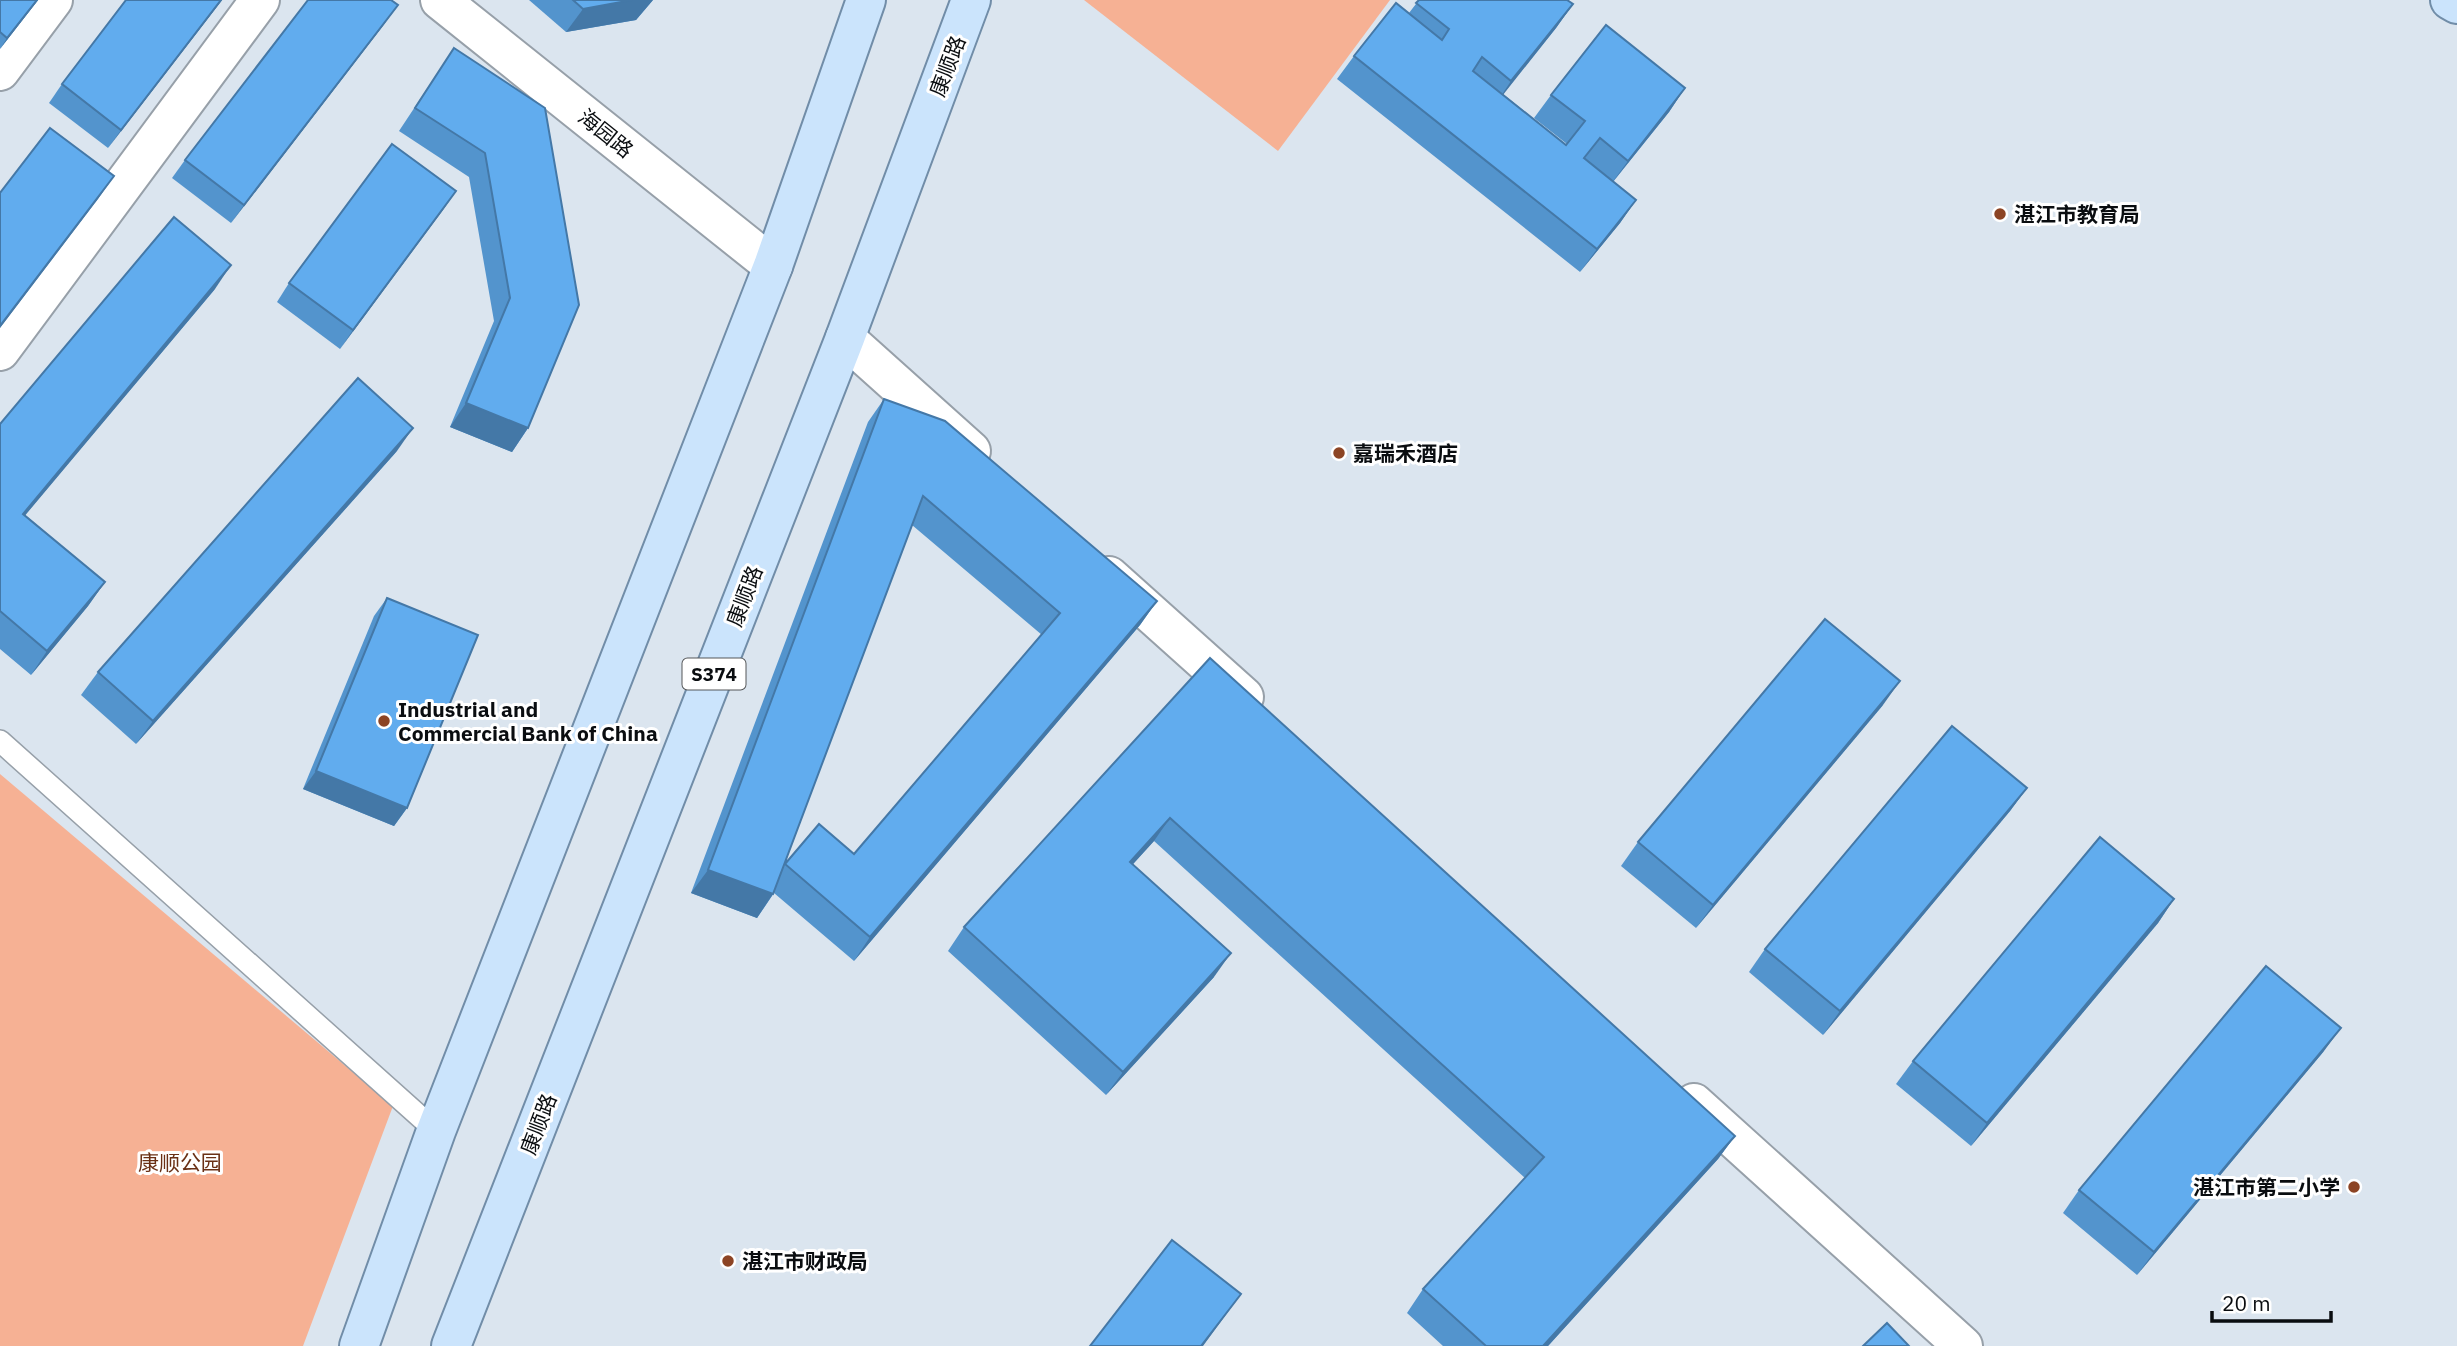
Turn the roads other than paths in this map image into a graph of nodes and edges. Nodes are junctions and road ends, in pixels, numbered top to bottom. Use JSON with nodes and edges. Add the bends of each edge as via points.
{"nodes":[{"id":1,"x":53,"y":0,"type":"edge"},
{"id":2,"x":260,"y":0,"type":"edge"},
{"id":3,"x":440,"y":0,"type":"edge"},
{"id":4,"x":866,"y":0,"type":"edge"},
{"id":5,"x":971,"y":0,"type":"edge"},
{"id":6,"x":2450,"y":0,"type":"edge"},
{"id":7,"x":2457,"y":4,"type":"edge"},
{"id":8,"x":0,"y":71,"type":"edge"},
{"id":9,"x":773,"y":266,"type":"junction"},
{"id":10,"x":845,"y":338,"type":"junction"},
{"id":11,"x":0,"y":351,"type":"edge"},
{"id":12,"x":1000,"y":478,"type":"edge"},
{"id":13,"x":1083,"y":552,"type":"edge"},
{"id":14,"x":1270,"y":721,"type":"edge"},
{"id":15,"x":0,"y":741,"type":"edge"},
{"id":16,"x":1663,"y":1075,"type":"edge"},
{"id":17,"x":436,"y":1131,"type":"junction"},
{"id":18,"x":359,"y":1346,"type":"edge"},
{"id":19,"x":451,"y":1346,"type":"edge"},
{"id":20,"x":1963,"y":1346,"type":"edge"}],
"edges":[{"from":1,"to":8,"type":"street"},
{"from":2,"to":11,"type":"street"},
{"from":3,"to":9,"type":"street","name":"海园路"},
{"from":4,"to":9,"type":"main road"},
{"from":5,"to":10,"type":"main road","name":"康顺路","number":"S374"},
{"from":6,"to":7,"type":"main road"},
{"from":9,"to":17,"type":"main road"},
{"from":10,"to":12,"type":"street"},
{"from":10,"to":19,"type":"main road","name":"康顺路","number":"S374"},
{"from":13,"to":14,"type":"street"},
{"from":15,"to":17,"type":"lane"},
{"from":16,"to":20,"type":"street"},
{"from":17,"to":18,"type":"main road"}]}
